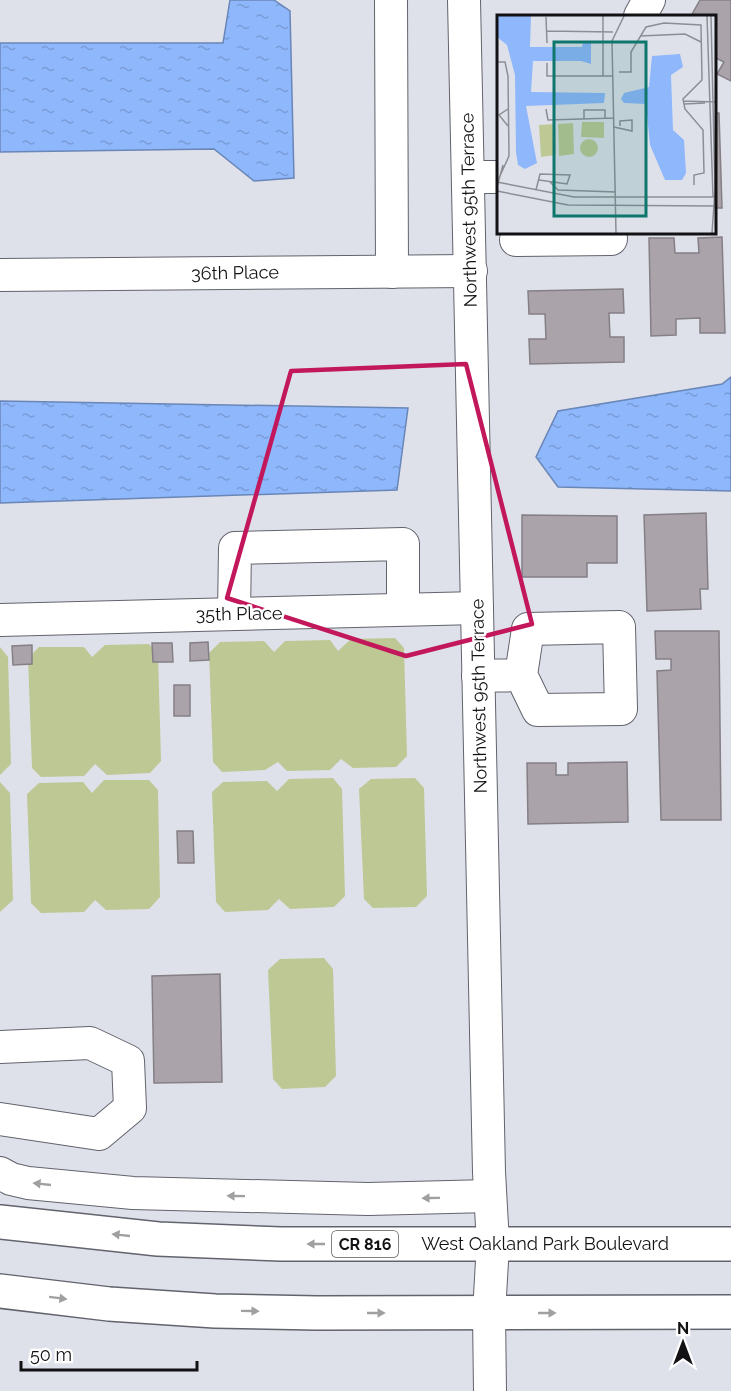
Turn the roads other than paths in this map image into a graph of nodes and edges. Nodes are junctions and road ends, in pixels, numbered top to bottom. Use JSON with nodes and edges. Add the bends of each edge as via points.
{"nodes":[{"id":1,"x":391,"y":0,"type":"edge"},
{"id":2,"x":464,"y":0,"type":"edge"},
{"id":3,"x":649,"y":0,"type":"edge"},
{"id":4,"x":641,"y":15,"type":"edge"},
{"id":5,"x":468,"y":177,"type":"junction"},
{"id":6,"x":497,"y":177,"type":"edge"},
{"id":7,"x":610,"y":234,"type":"edge"},
{"id":8,"x":516,"y":240,"type":"dead end"},
{"id":9,"x":471,"y":271,"type":"junction"},
{"id":10,"x":392,"y":272,"type":"junction"},
{"id":11,"x":0,"y":275,"type":"edge"},
{"id":12,"x":477,"y":608,"type":"junction"},
{"id":13,"x":403,"y":609,"type":"junction"},
{"id":14,"x":234,"y":614,"type":"junction"},
{"id":15,"x":0,"y":620,"type":"edge"},
{"id":16,"x":521,"y":675,"type":"dead end"},
{"id":17,"x":478,"y":676,"type":"junction"},
{"id":18,"x":0,"y":1047,"type":"edge"},
{"id":19,"x":0,"y":1119,"type":"edge"},
{"id":20,"x":0,"y":1173,"type":"edge"},
{"id":21,"x":490,"y":1196,"type":"junction"},
{"id":22,"x":0,"y":1222,"type":"edge"},
{"id":23,"x":493,"y":1244,"type":"junction"},
{"id":24,"x":731,"y":1244,"type":"edge"},
{"id":25,"x":0,"y":1291,"type":"edge"},
{"id":26,"x":731,"y":1312,"type":"edge"},
{"id":27,"x":489,"y":1313,"type":"junction"},
{"id":28,"x":490,"y":1391,"type":"edge"}],
"edges":[{"from":1,"to":10,"type":"street"},
{"from":2,"to":5,"type":"street","name":"Northwest 95th Terrace"},
{"from":3,"to":4,"type":"street"},
{"from":5,"to":6,"type":"street"},
{"from":5,"to":9,"type":"street","name":"Northwest 95th Terrace"},
{"from":7,"to":8,"type":"street","via":[[611,239]]},
{"from":9,"to":10,"type":"street","name":"36th Place"},
{"from":9,"to":12,"type":"street","name":"Northwest 95th Terrace"},
{"from":10,"to":11,"type":"street","name":"36th Place"},
{"from":12,"to":13,"type":"street","name":"35th Place"},
{"from":12,"to":17,"type":"street","name":"Northwest 95th Terrace"},
{"from":13,"to":14,"type":"street","name":"35th Place"},
{"from":13,"to":14,"type":"street","via":[[403,544],[235,548]]},
{"from":14,"to":15,"type":"street","name":"35th Place"},
{"from":16,"to":17,"type":"street"},
{"from":17,"to":21,"type":"street","name":"Northwest 95th Terrace"},
{"from":18,"to":19,"type":"street","via":[[90,1043],[128,1061],[129,1108],[99,1134]]},
{"from":21,"to":20,"type":"street","one_way":true,"via":[[369,1199],[133,1193],[28,1183]]},
{"from":21,"to":23,"type":"street","name":"Northwest 95th Terrace"},
{"from":23,"to":22,"type":"main road","name":"West Oakland Park Boulevard","number":"CR 816","one_way":true,"via":[[281,1244],[158,1239]]},
{"from":23,"to":24,"type":"main road","name":"West Oakland Park Boulevard","number":"CR 816"},
{"from":23,"to":27,"type":"street","name":"Northwest 95th Terrace"},
{"from":25,"to":27,"type":"main road","one_way":true,"via":[[215,1311]]},
{"from":27,"to":26,"type":"main road","one_way":true},
{"from":27,"to":28,"type":"street","name":"Northwest 95th Terrace"}]}
